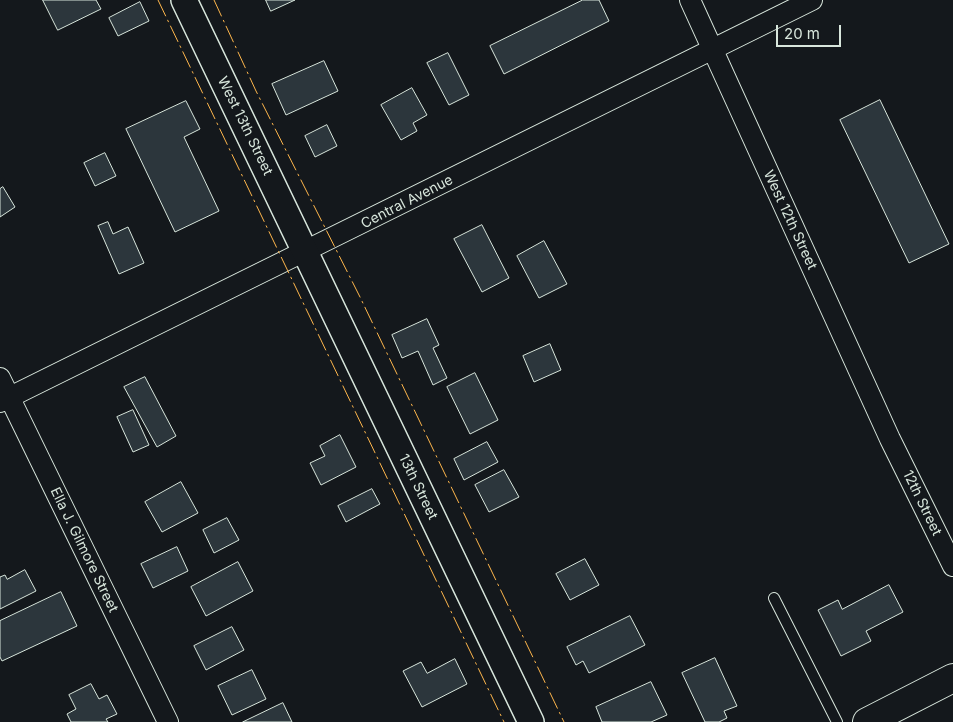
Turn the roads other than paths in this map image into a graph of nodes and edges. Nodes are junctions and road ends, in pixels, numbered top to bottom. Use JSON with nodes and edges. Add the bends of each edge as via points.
{"nodes":[{"id":1,"x":184,"y":0,"type":"edge"},
{"id":2,"x":690,"y":0,"type":"edge"},
{"id":3,"x":812,"y":0,"type":"edge"},
{"id":4,"x":712,"y":50,"type":"junction"},
{"id":5,"x":306,"y":252,"type":"junction"},
{"id":6,"x":0,"y":378,"type":"edge"},
{"id":7,"x":5,"y":400,"type":"edge"},
{"id":8,"x":890,"y":439,"type":"joint"},
{"id":9,"x":953,"y":566,"type":"edge"},
{"id":10,"x":774,"y":598,"type":"dead end"},
{"id":11,"x":953,"y":678,"type":"edge"},
{"id":12,"x":168,"y":722,"type":"edge"},
{"id":13,"x":531,"y":722,"type":"edge"},
{"id":14,"x":837,"y":722,"type":"edge"},
{"id":15,"x":867,"y":722,"type":"edge"}],
"edges":[{"from":1,"to":5,"type":"street","name":"West 13th Street"},
{"from":2,"to":4,"type":"street","name":"West 12th Street"},
{"from":3,"to":4,"type":"street","name":"Central Avenue"},
{"from":4,"to":5,"type":"street","name":"Central Avenue"},
{"from":4,"to":8,"type":"street","name":"West 12th Street"},
{"from":5,"to":7,"type":"street","name":"Central Avenue"},
{"from":5,"to":13,"type":"street","name":"13th Street"},
{"from":6,"to":7,"type":"street","name":"Ella J. Gilmore Street"},
{"from":7,"to":12,"type":"street","name":"Ella J. Gilmore Street"},
{"from":8,"to":9,"type":"street","name":"12th Street"},
{"from":10,"to":14,"type":"lane"},
{"from":11,"to":15,"type":"main road"}]}
